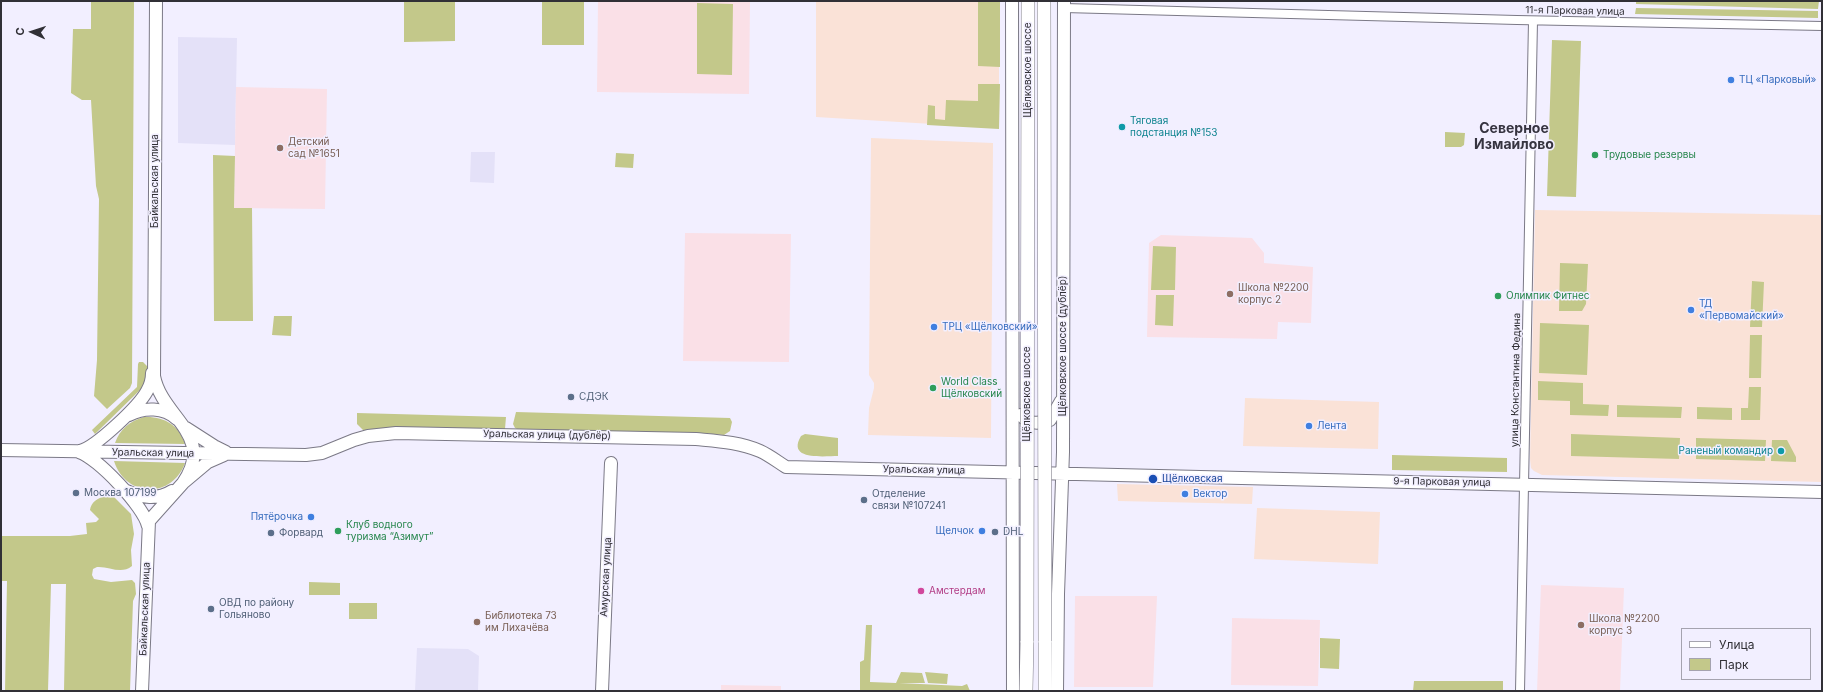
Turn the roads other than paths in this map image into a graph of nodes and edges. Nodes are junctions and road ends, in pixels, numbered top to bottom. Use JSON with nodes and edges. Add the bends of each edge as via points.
{"nodes":[{"id":1,"x":156,"y":1,"type":"edge"},
{"id":2,"x":1012,"y":1,"type":"edge"},
{"id":3,"x":1028,"y":1,"type":"edge"},
{"id":4,"x":1044,"y":1,"type":"edge"},
{"id":5,"x":1064,"y":5,"type":"edge"},
{"id":6,"x":1533,"y":20,"type":"junction"},
{"id":7,"x":1822,"y":26,"type":"edge"},
{"id":8,"x":154,"y":362,"type":"junction"},
{"id":9,"x":1063,"y":397,"type":"junction"},
{"id":10,"x":1013,"y":400,"type":"junction"},
{"id":11,"x":123,"y":419,"type":"junction"},
{"id":12,"x":184,"y":426,"type":"junction"},
{"id":13,"x":1,"y":450,"type":"edge"},
{"id":14,"x":76,"y":452,"type":"junction"},
{"id":15,"x":106,"y":452,"type":"junction"},
{"id":16,"x":194,"y":453,"type":"junction"},
{"id":17,"x":236,"y":453,"type":"junction"},
{"id":18,"x":306,"y":455,"type":"joint"},
{"id":19,"x":611,"y":463,"type":"dead end"},
{"id":20,"x":786,"y":467,"type":"joint"},
{"id":21,"x":1012,"y":472,"type":"junction"},
{"id":22,"x":1062,"y":473,"type":"junction"},
{"id":23,"x":1524,"y":484,"type":"junction"},
{"id":24,"x":181,"y":485,"type":"junction"},
{"id":25,"x":121,"y":487,"type":"junction"},
{"id":26,"x":1822,"y":492,"type":"edge"},
{"id":27,"x":148,"y":526,"type":"junction"},
{"id":28,"x":142,"y":691,"type":"edge"},
{"id":29,"x":602,"y":691,"type":"edge"},
{"id":30,"x":1013,"y":691,"type":"edge"},
{"id":31,"x":1026,"y":691,"type":"edge"},
{"id":32,"x":1044,"y":691,"type":"edge"},
{"id":33,"x":1057,"y":691,"type":"edge"},
{"id":34,"x":1520,"y":691,"type":"edge"}],
"edges":[{"from":1,"to":8,"type":"main road","name":"Байкальская улица"},
{"from":2,"to":10,"type":"main road"},
{"from":3,"to":31,"type":"main road","name":"Щёлковское шоссе","bridge":true},
{"from":4,"to":32,"type":"main road","name":"Щёлковское шоссе","bridge":true},
{"from":5,"to":6,"type":"street","name":"11-я Парковая улица"},
{"from":5,"to":9,"type":"main road","name":"Щёлковское шоссе (дублёр)"},
{"from":6,"to":7,"type":"street","name":"11-я Парковая улица"},
{"from":6,"to":23,"type":"street","name":"улица Константина Федина"},
{"from":8,"to":11,"type":"main road","via":[[147,391]]},
{"from":8,"to":12,"type":"main road","via":[[156,384]]},
{"from":9,"to":10,"type":"main road","via":[[1050,420],[1041,423],[1025,420]]},
{"from":9,"to":22,"type":"main road","name":"Щёлковское шоссе (дублёр)"},
{"from":10,"to":21,"type":"main road"},
{"from":11,"to":12,"type":"main road","via":[[145,410],[156,410],[175,417]]},
{"from":11,"to":14,"type":"main road","via":[[90,447]]},
{"from":11,"to":15,"type":"main road","via":[[112,430]]},
{"from":12,"to":16,"type":"main road","via":[[190,436]]},
{"from":12,"to":17,"type":"main road","via":[[222,450]]},
{"from":13,"to":14,"type":"main road","name":"Уральская улица"},
{"from":14,"to":15,"type":"main road","name":"Уральская улица"},
{"from":14,"to":25,"type":"main road","via":[[90,457]]},
{"from":15,"to":16,"type":"main road","name":"Уральская улица"},
{"from":15,"to":25,"type":"main road","via":[[112,475]]},
{"from":16,"to":17,"type":"main road","name":"Уральская улица"},
{"from":16,"to":24,"type":"main road","via":[[192,465]]},
{"from":17,"to":18,"type":"main road","name":"Уральская улица"},
{"from":17,"to":24,"type":"main road","via":[[215,459]]},
{"from":18,"to":20,"type":"main road","name":"Уральская улица (дублёр)","via":[[322,453],[361,438],[396,433],[688,438],[745,446],[761,451]]},
{"from":19,"to":29,"type":"main road","name":"Амурская улица"},
{"from":20,"to":21,"type":"main road","name":"Уральская улица"},
{"from":21,"to":22,"type":"main road","name":"Уральская улица"},
{"from":21,"to":30,"type":"main road"},
{"from":22,"to":23,"type":"main road","name":"9-я Парковая улица"},
{"from":22,"to":33,"type":"main road","name":"Щёлковское шоссе (дублёр)"},
{"from":23,"to":26,"type":"main road","name":"9-я Парковая улица"},
{"from":23,"to":34,"type":"street","name":"улица Константина Федина"},
{"from":24,"to":25,"type":"main road","via":[[158,497],[135,495]]},
{"from":24,"to":27,"type":"main road","via":[[152,515]]},
{"from":25,"to":27,"type":"main road","via":[[144,514]]},
{"from":27,"to":28,"type":"main road","name":"Байкальская улица"}]}
